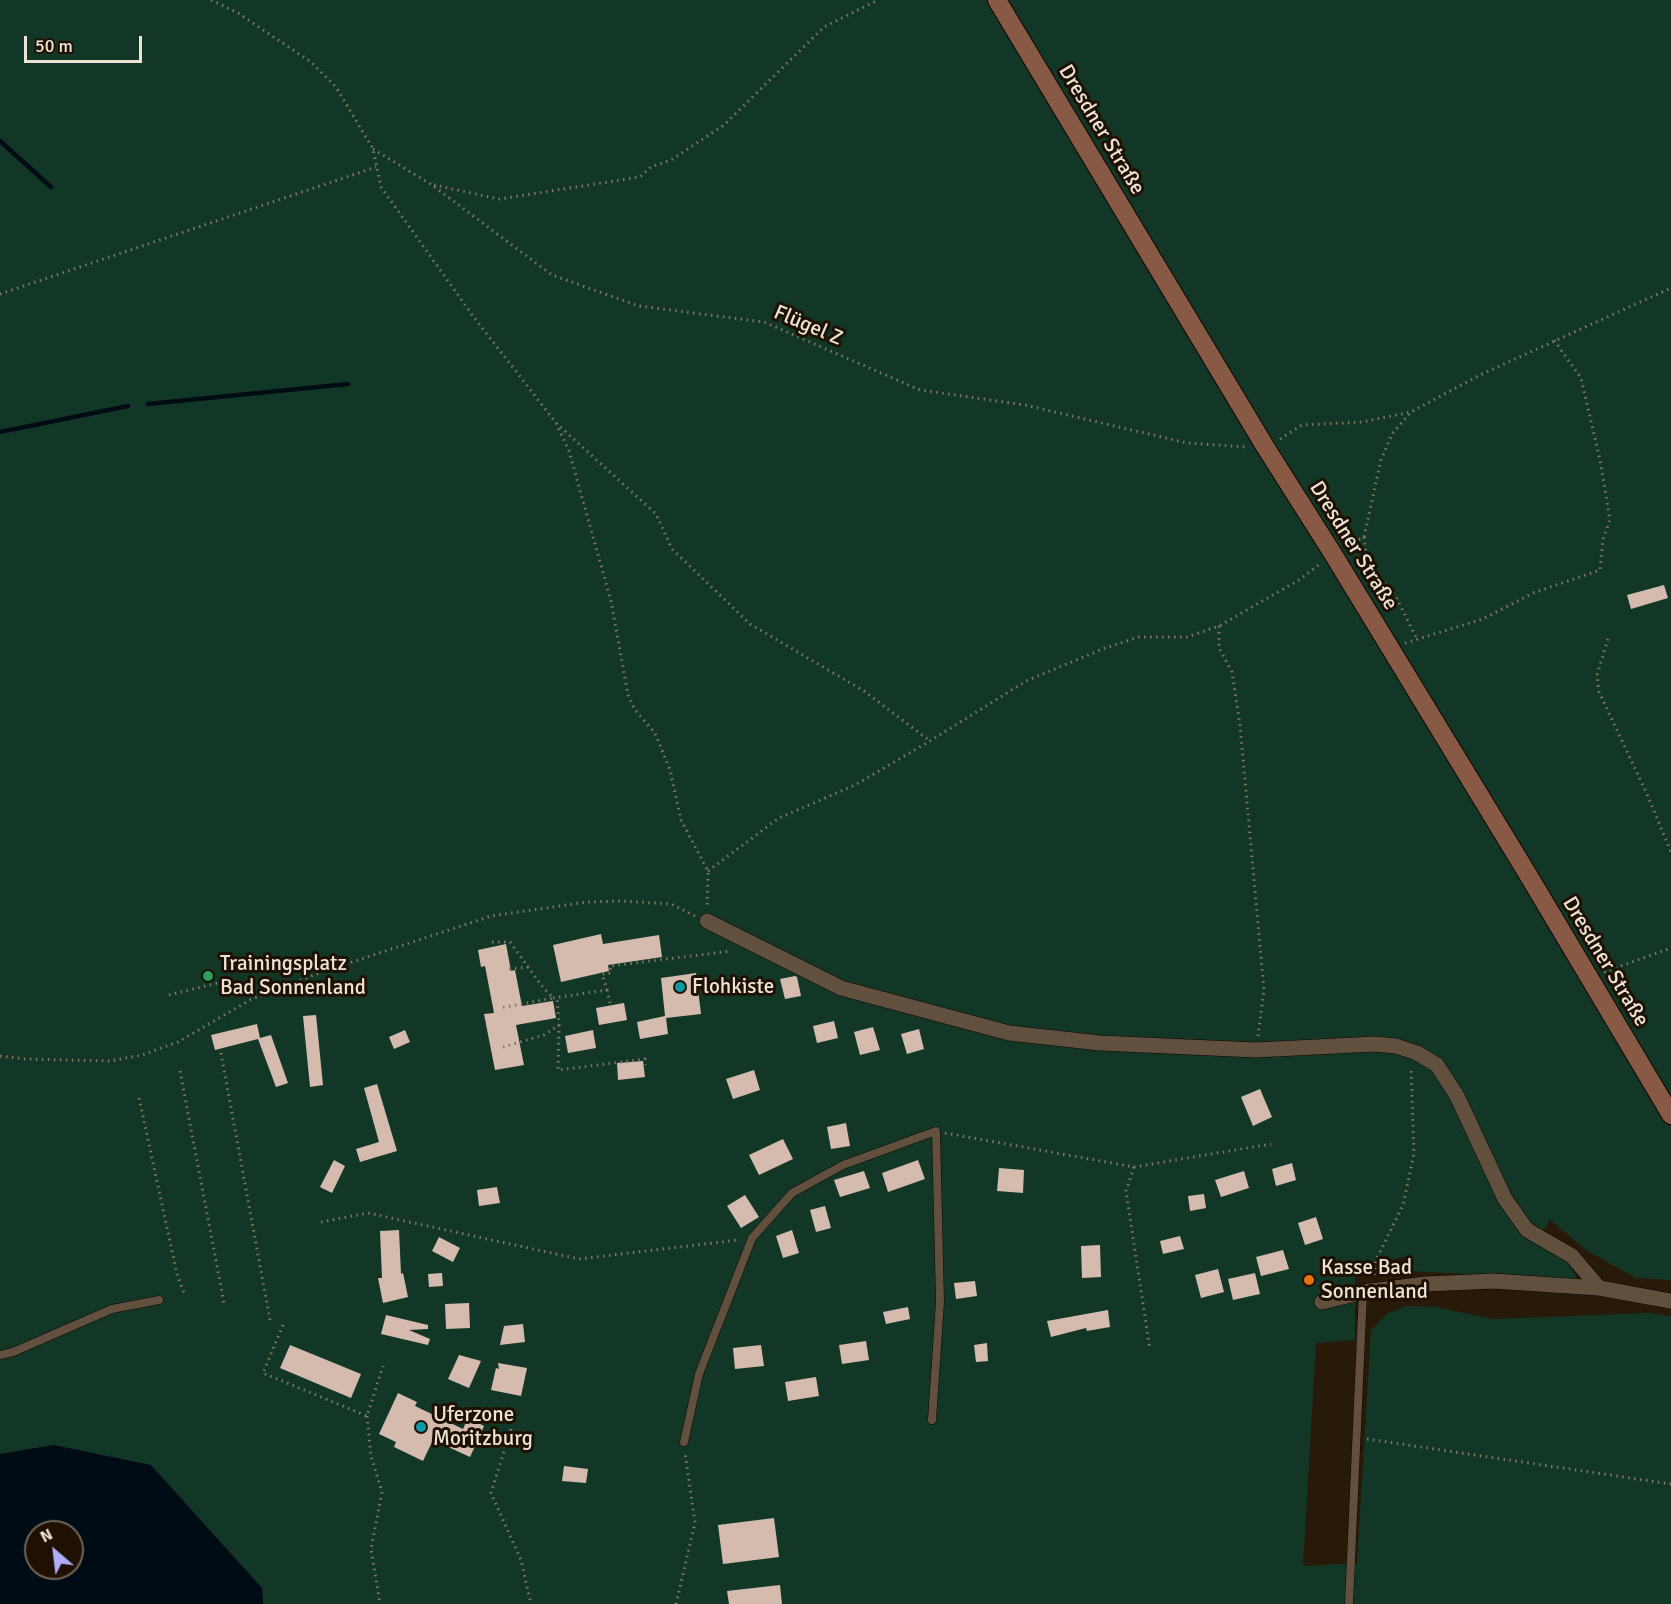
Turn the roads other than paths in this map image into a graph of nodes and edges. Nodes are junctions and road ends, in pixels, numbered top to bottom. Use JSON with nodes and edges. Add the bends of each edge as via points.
{"nodes":[{"id":1,"x":997,"y":0,"type":"edge"},
{"id":2,"x":707,"y":921,"type":"road end"},
{"id":3,"x":1671,"y":1115,"type":"edge"},
{"id":4,"x":1599,"y":1288,"type":"junction"},
{"id":5,"x":1368,"y":1291,"type":"junction"},
{"id":6,"x":159,"y":1300,"type":"dead end"},
{"id":7,"x":1671,"y":1301,"type":"edge"},
{"id":8,"x":1322,"y":1302,"type":"dead end"},
{"id":9,"x":0,"y":1355,"type":"edge"},
{"id":10,"x":932,"y":1420,"type":"dead end"},
{"id":11,"x":684,"y":1442,"type":"road end"},
{"id":12,"x":1349,"y":1604,"type":"edge"}],
"edges":[{"from":1,"to":3,"type":"main road","name":"Dresdner Straße"},
{"from":2,"to":4,"type":"street","via":[[841,988],[1010,1033],[1100,1044],[1256,1050],[1375,1044],[1417,1053],[1437,1065],[1452,1088],[1505,1198],[1527,1230],[1572,1256]]},
{"from":4,"to":5,"type":"street","via":[[1493,1281]]},
{"from":4,"to":7,"type":"street"},
{"from":5,"to":8,"type":"street"},
{"from":5,"to":12,"type":"lane","via":[[1356,1438]]},
{"from":6,"to":9,"type":"lane","via":[[112,1309]]},
{"from":10,"to":11,"type":"lane","via":[[940,1302],[936,1131],[843,1165],[792,1193],[752,1238],[699,1374]]}]}
